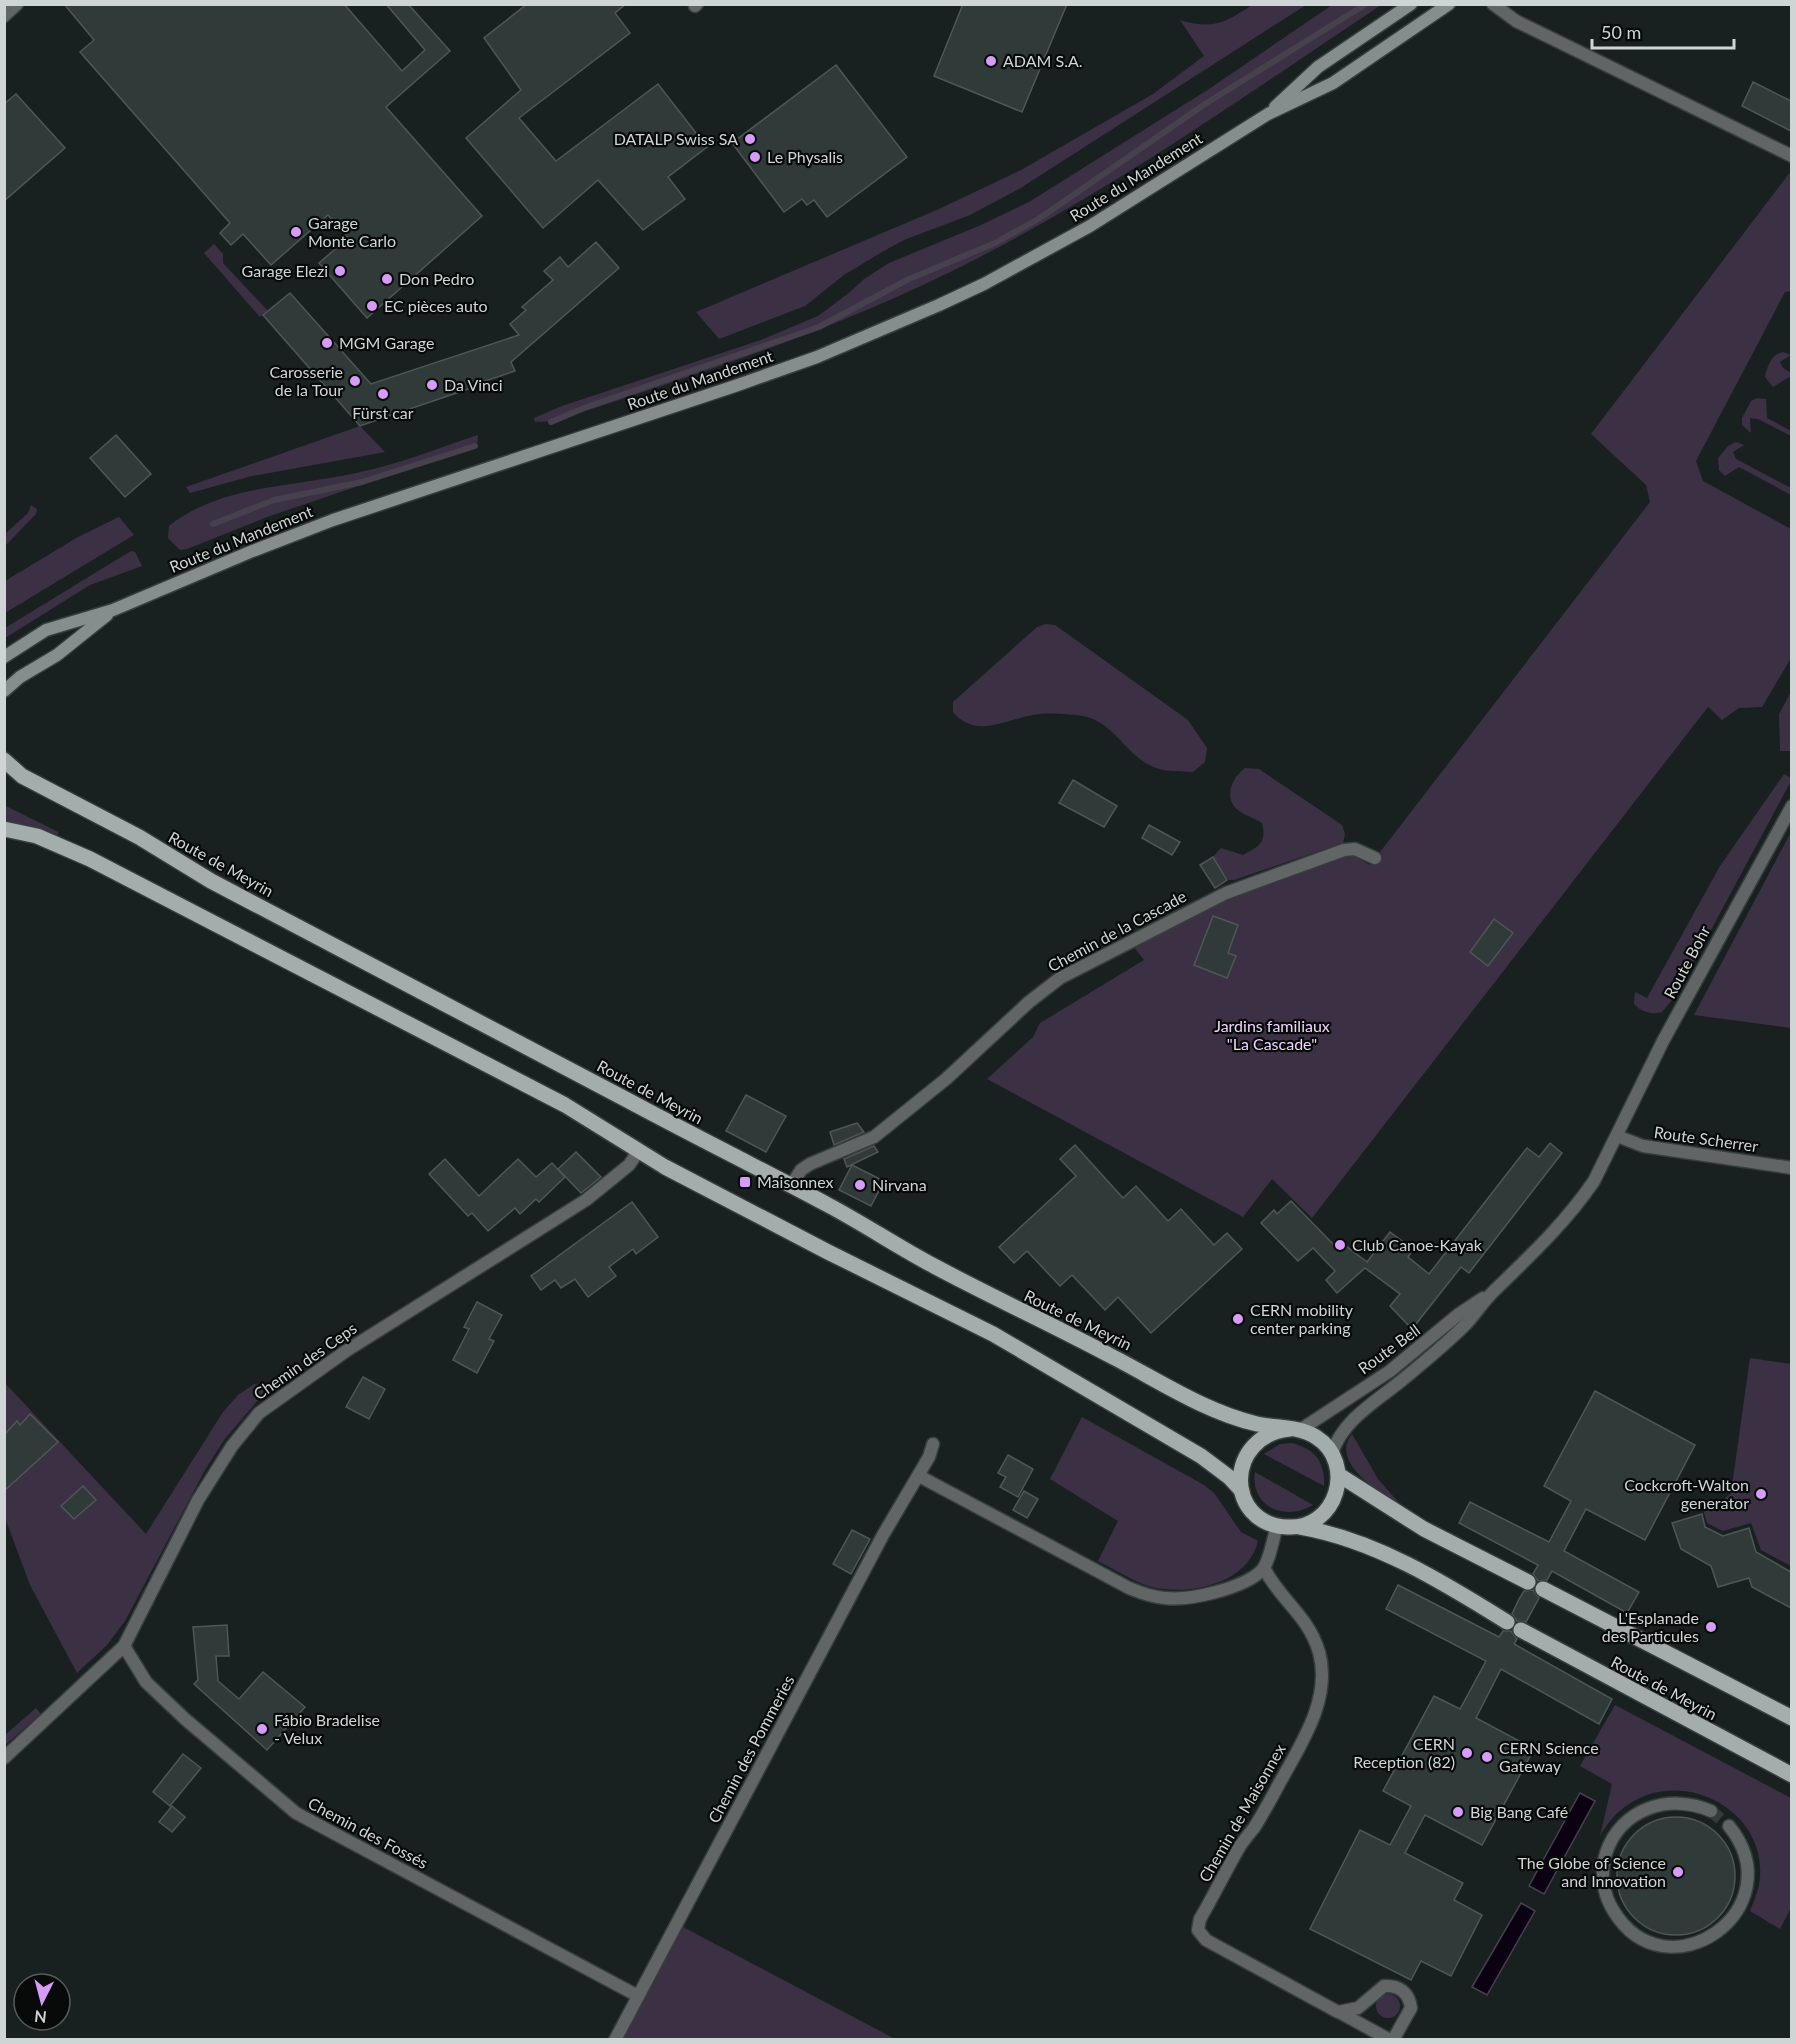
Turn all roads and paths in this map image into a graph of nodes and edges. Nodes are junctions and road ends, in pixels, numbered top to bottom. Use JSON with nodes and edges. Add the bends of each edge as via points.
{"nodes":[{"id":1,"x":17,"y":4,"type":"edge"},
{"id":2,"x":1411,"y":4,"type":"edge"},
{"id":3,"x":1449,"y":4,"type":"edge"},
{"id":4,"x":1493,"y":4,"type":"edge"},
{"id":5,"x":4,"y":16,"type":"edge"},
{"id":6,"x":1268,"y":114,"type":"junction"},
{"id":7,"x":1791,"y":156,"type":"edge"},
{"id":8,"x":113,"y":610,"type":"junction"},
{"id":9,"x":4,"y":657,"type":"edge"},
{"id":10,"x":4,"y":691,"type":"edge"},
{"id":11,"x":4,"y":760,"type":"edge"},
{"id":12,"x":1791,"y":806,"type":"edge"},
{"id":13,"x":4,"y":829,"type":"edge"},
{"id":14,"x":1375,"y":858,"type":"dead end"},
{"id":15,"x":1617,"y":1136,"type":"junction"},
{"id":16,"x":638,"y":1152,"type":"junction"},
{"id":17,"x":1791,"y":1168,"type":"edge"},
{"id":18,"x":791,"y":1186,"type":"junction"},
{"id":19,"x":1494,"y":1290,"type":"junction"},
{"id":20,"x":1295,"y":1429,"type":"junction"},
{"id":21,"x":933,"y":1444,"type":"dead end"},
{"id":22,"x":1332,"y":1453,"type":"junction"},
{"id":23,"x":1339,"y":1475,"type":"junction"},
{"id":24,"x":919,"y":1476,"type":"junction"},
{"id":25,"x":1242,"y":1491,"type":"junction"},
{"id":26,"x":1277,"y":1526,"type":"junction"},
{"id":27,"x":1300,"y":1527,"type":"junction"},
{"id":28,"x":1264,"y":1568,"type":"junction"},
{"id":29,"x":1528,"y":1582,"type":"dead end"},
{"id":30,"x":1543,"y":1589,"type":"dead end"},
{"id":31,"x":1507,"y":1622,"type":"dead end"},
{"id":32,"x":1521,"y":1630,"type":"dead end"},
{"id":33,"x":124,"y":1646,"type":"junction"},
{"id":34,"x":1791,"y":1718,"type":"edge"},
{"id":35,"x":4,"y":1758,"type":"edge"},
{"id":36,"x":1791,"y":1775,"type":"edge"},
{"id":37,"x":1711,"y":1811,"type":"tunnel mouth"},
{"id":38,"x":1729,"y":1826,"type":"tunnel mouth"},
{"id":39,"x":638,"y":1996,"type":"junction"},
{"id":40,"x":1338,"y":2012,"type":"junction"},
{"id":41,"x":615,"y":2040,"type":"edge"},
{"id":42,"x":1392,"y":2040,"type":"edge"}],
"edges":[{"from":1,"to":5,"type":"street"},
{"from":2,"to":6,"type":"main road","name":"Route du Mandement","via":[[1318,67]]},
{"from":3,"to":6,"type":"main road","name":"Route du Mandement","via":[[1334,84]]},
{"from":4,"to":7,"type":"street","via":[[1515,21]]},
{"from":6,"to":8,"type":"main road","name":"Route du Mandement","via":[[1038,255],[887,328],[712,394],[333,520]]},
{"from":8,"to":9,"type":"main road","name":"Route du Mandement","via":[[46,630]]},
{"from":8,"to":10,"type":"main road","name":"Route du Mandement"},
{"from":11,"to":18,"type":"main road","name":"Route de Meyrin","via":[[22,776],[139,837],[211,881]]},
{"from":12,"to":15,"type":"street","name":"Route Bohr","via":[[1663,1041]]},
{"from":13,"to":16,"type":"main road","via":[[37,837],[90,859],[565,1105]]},
{"from":14,"to":18,"type":"street","name":"Chemin de la Cascade","via":[[1355,849],[1344,850],[1226,893],[1060,978],[874,1137],[810,1164]]},
{"from":15,"to":17,"type":"street","name":"Route Scherrer","via":[[1644,1146]]},
{"from":15,"to":19,"type":"street","name":"Route Bell","via":[[1569,1217]]},
{"from":16,"to":25,"type":"main road","via":[[1051,1367],[1201,1456]]},
{"from":16,"to":33,"type":"street","name":"Chemin des Ceps","via":[[629,1165],[586,1200],[355,1345],[259,1413],[232,1446],[198,1500]]},
{"from":18,"to":20,"type":"main road","name":"Route de Meyrin","via":[[930,1264],[1189,1398],[1250,1422]]},
{"from":19,"to":20,"type":"street","name":"Route Bell","via":[[1390,1371]]},
{"from":19,"to":22,"type":"street","name":"Route Bell","via":[[1438,1350],[1349,1423]]},
{"from":20,"to":22,"type":"main road","name":"Route de Meyrin","via":[[1318,1438]]},
{"from":20,"to":25,"type":"main road","via":[[1271,1432],[1249,1450],[1241,1469]]},
{"from":21,"to":24,"type":"street","name":"Chemin des Pommeries"},
{"from":22,"to":23,"type":"main road"},
{"from":23,"to":27,"type":"main road","via":[[1331,1505],[1318,1519]]},
{"from":23,"to":29,"type":"main road","via":[[1424,1529]]},
{"from":24,"to":28,"type":"street","via":[[1143,1594],[1167,1599],[1195,1596],[1243,1582]]},
{"from":24,"to":39,"type":"street","name":"Chemin des Pommeries","via":[[883,1535]]},
{"from":25,"to":26,"type":"main road","via":[[1258,1516]]},
{"from":26,"to":27,"type":"main road"},
{"from":26,"to":28,"type":"street"},
{"from":27,"to":31,"type":"main road","via":[[1349,1538],[1378,1551]]},
{"from":28,"to":40,"type":"street","name":"Chemin de Maisonnex","via":[[1312,1633],[1320,1660],[1320,1698],[1302,1742],[1255,1827],[1241,1844],[1200,1919],[1198,1930],[1206,1940]]},
{"from":30,"to":34,"type":"main road","name":"Route de Meyrin"},
{"from":32,"to":36,"type":"main road","name":"Route de Meyrin"},
{"from":33,"to":35,"type":"street","name":"Chemin des Ceps"},
{"from":33,"to":39,"type":"street","name":"Chemin des Fossés","via":[[146,1682],[184,1719],[296,1813]]},
{"from":37,"to":38,"type":"street","via":[[1685,1803],[1659,1804],[1635,1814],[1616,1833],[1605,1856],[1604,1882],[1611,1907],[1627,1928],[1649,1942],[1674,1947],[1700,1942],[1723,1929],[1739,1909],[1748,1876],[1741,1844]]},
{"from":39,"to":41,"type":"street","name":"Chemin des Pommeries"},
{"from":40,"to":42,"type":"street","name":"Chemin de Maisonnex"},
{"from":40,"to":42,"type":"street","name":"Chemin de Maisonnex","via":[[1358,2008],[1384,1986],[1399,1988],[1406,1993],[1410,2008]]}]}
